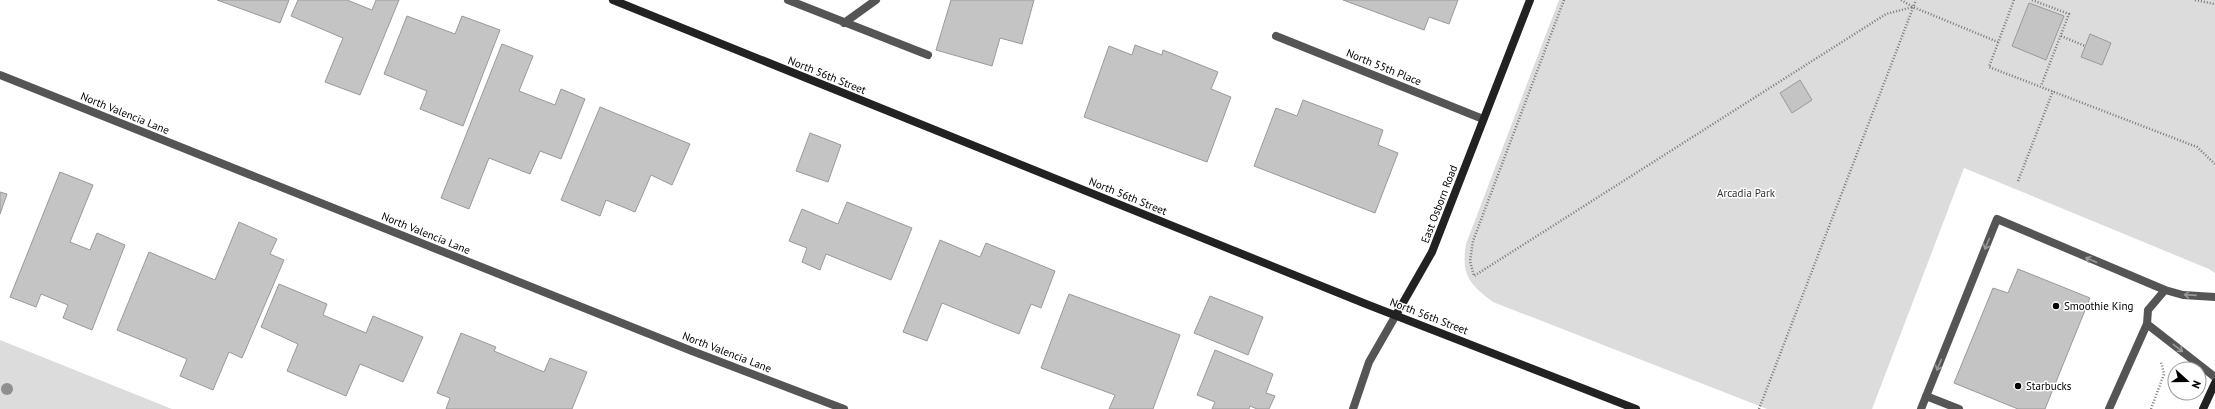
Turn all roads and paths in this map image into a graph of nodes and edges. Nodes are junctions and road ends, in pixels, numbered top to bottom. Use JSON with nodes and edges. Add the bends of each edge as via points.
{"nodes":[{"id":1,"x":613,"y":0,"type":"edge"},
{"id":2,"x":788,"y":0,"type":"edge"},
{"id":3,"x":876,"y":0,"type":"edge"},
{"id":4,"x":1530,"y":0,"type":"edge"},
{"id":5,"x":1564,"y":0,"type":"edge"},
{"id":6,"x":1901,"y":0,"type":"edge"},
{"id":7,"x":1916,"y":0,"type":"edge"},
{"id":8,"x":2014,"y":0,"type":"edge"},
{"id":9,"x":2032,"y":0,"type":"edge"},
{"id":10,"x":2195,"y":0,"type":"edge"},
{"id":11,"x":2215,"y":4,"type":"edge"},
{"id":12,"x":1913,"y":7,"type":"junction"},
{"id":13,"x":844,"y":23,"type":"junction"},
{"id":14,"x":1276,"y":36,"type":"dead end"},
{"id":15,"x":2061,"y":36,"type":"junction"},
{"id":16,"x":1998,"y":42,"type":"junction"},
{"id":17,"x":2086,"y":46,"type":"dead end"},
{"id":18,"x":928,"y":55,"type":"dead end"},
{"id":19,"x":0,"y":75,"type":"edge"},
{"id":20,"x":2041,"y":86,"type":"junction"},
{"id":21,"x":2053,"y":91,"type":"junction"},
{"id":22,"x":1483,"y":119,"type":"junction"},
{"id":23,"x":2215,"y":164,"type":"edge"},
{"id":24,"x":2018,"y":181,"type":"dead end"},
{"id":25,"x":2164,"y":290,"type":"junction"},
{"id":26,"x":2215,"y":297,"type":"edge"},
{"id":27,"x":1396,"y":315,"type":"junction"},
{"id":28,"x":2147,"y":324,"type":"junction"},
{"id":29,"x":2160,"y":356,"type":"dead end"},
{"id":30,"x":2215,"y":377,"type":"edge"},
{"id":31,"x":2215,"y":383,"type":"edge"},
{"id":32,"x":1926,"y":396,"type":"junction"},
{"id":33,"x":844,"y":409,"type":"edge"},
{"id":34,"x":1353,"y":409,"type":"edge"},
{"id":35,"x":1636,"y":409,"type":"edge"},
{"id":36,"x":1758,"y":409,"type":"edge"},
{"id":37,"x":1921,"y":409,"type":"edge"},
{"id":38,"x":1959,"y":409,"type":"edge"},
{"id":39,"x":2109,"y":409,"type":"edge"},
{"id":40,"x":2150,"y":409,"type":"edge"},
{"id":41,"x":2203,"y":409,"type":"edge"}],
"edges":[{"from":1,"to":27,"type":"main road","name":"North 56th Street"},
{"from":2,"to":13,"type":"street"},
{"from":3,"to":13,"type":"street"},
{"from":4,"to":22,"type":"main road","name":"East Osborn Road"},
{"from":5,"to":12,"type":"path","via":[[1473,241],[1470,261],[1474,276],[1886,14]]},
{"from":6,"to":12,"type":"path"},
{"from":7,"to":12,"type":"path"},
{"from":8,"to":16,"type":"path"},
{"from":9,"to":15,"type":"path","via":[[2069,14]]},
{"from":10,"to":11,"type":"path"},
{"from":12,"to":16,"type":"path"},
{"from":12,"to":36,"type":"path"},
{"from":13,"to":18,"type":"street"},
{"from":14,"to":22,"type":"street","name":"North 55th Place"},
{"from":15,"to":17,"type":"path"},
{"from":15,"to":20,"type":"path"},
{"from":16,"to":20,"type":"path","via":[[1990,67]]},
{"from":19,"to":33,"type":"street","name":"North Valencia Lane","via":[[692,351]]},
{"from":20,"to":21,"type":"path"},
{"from":21,"to":23,"type":"path","via":[[2197,147]]},
{"from":21,"to":24,"type":"path"},
{"from":22,"to":27,"type":"main road","name":"East Osborn Road","via":[[1432,252]]},
{"from":26,"to":25,"type":"street","one_way":true,"via":[[2183,295]]},
{"from":25,"to":28,"type":"street","via":[[2148,310]]},
{"from":25,"to":32,"type":"street","one_way":true,"via":[[1997,219]]},
{"from":27,"to":34,"type":"street","name":"East Osborn Road","via":[[1369,362]]},
{"from":27,"to":35,"type":"main road","name":"North 56th Street"},
{"from":28,"to":30,"type":"street","one_way":true},
{"from":28,"to":39,"type":"street"},
{"from":29,"to":40,"type":"path","via":[[2164,374]]},
{"from":31,"to":41,"type":"main road"},
{"from":32,"to":37,"type":"street"},
{"from":32,"to":38,"type":"street"}]}
